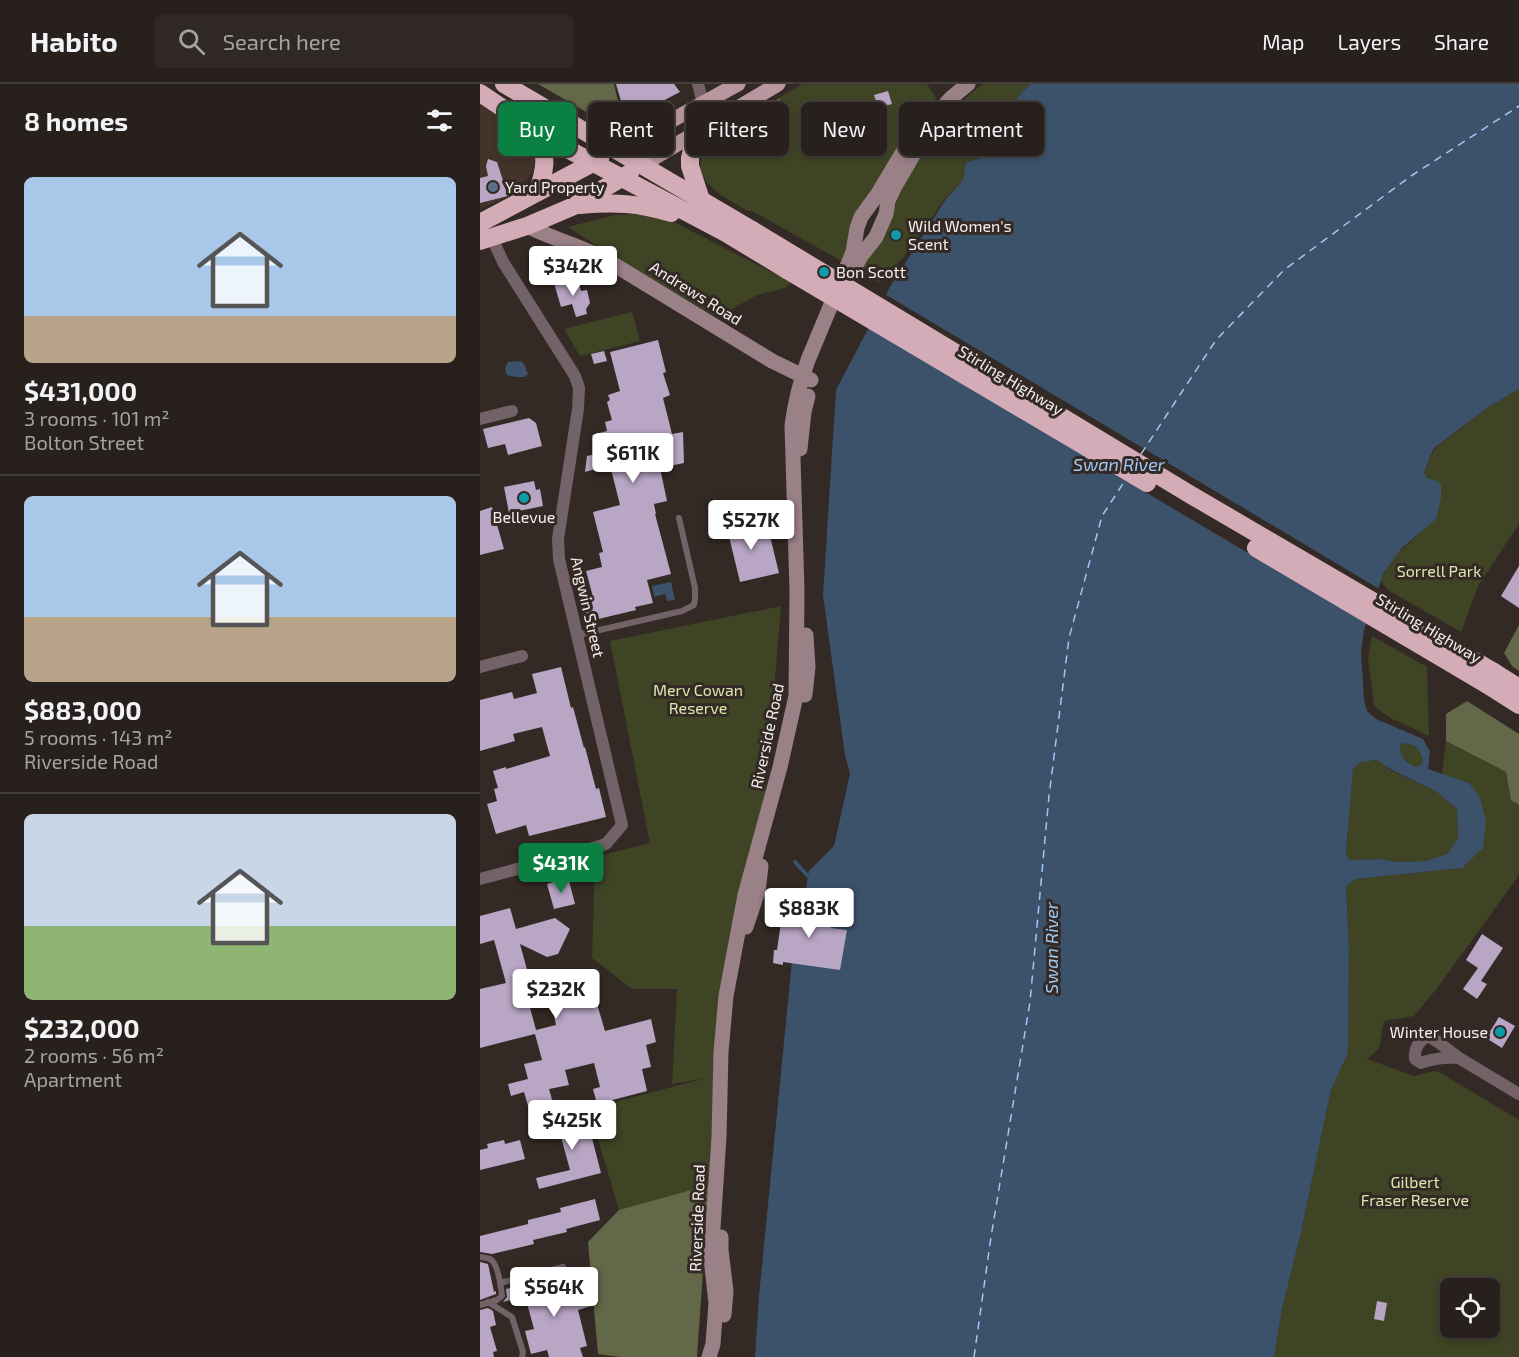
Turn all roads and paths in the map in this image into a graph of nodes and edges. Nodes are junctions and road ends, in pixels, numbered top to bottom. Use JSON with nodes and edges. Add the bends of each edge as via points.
{"nodes":[{"id":1,"x":504,"y":84,"type":"edge"},
{"id":2,"x":698,"y":84,"type":"edge"},
{"id":3,"x":738,"y":84,"type":"edge"},
{"id":4,"x":778,"y":84,"type":"edge"},
{"id":5,"x":968,"y":84,"type":"edge"},
{"id":6,"x":480,"y":93,"type":"edge"},
{"id":7,"x":703,"y":102,"type":"edge"},
{"id":8,"x":705,"y":102,"type":"edge"},
{"id":9,"x":748,"y":102,"type":"edge"},
{"id":10,"x":947,"y":102,"type":"edge"},
{"id":11,"x":498,"y":105,"type":"edge"},
{"id":12,"x":588,"y":134,"type":"edge"},
{"id":13,"x":686,"y":139,"type":"edge"},
{"id":14,"x":576,"y":154,"type":"edge"},
{"id":15,"x":544,"y":156,"type":"edge"},
{"id":16,"x":606,"y":156,"type":"edge"},
{"id":17,"x":625,"y":156,"type":"edge"},
{"id":18,"x":690,"y":156,"type":"edge"},
{"id":19,"x":901,"y":156,"type":"edge"},
{"id":20,"x":913,"y":156,"type":"edge"},
{"id":21,"x":592,"y":163,"type":"junction"},
{"id":22,"x":642,"y":165,"type":"junction"},
{"id":23,"x":621,"y":178,"type":"junction"},
{"id":24,"x":538,"y":192,"type":"junction"},
{"id":25,"x":574,"y":206,"type":"junction"},
{"id":26,"x":697,"y":208,"type":"junction"},
{"id":27,"x":480,"y":223,"type":"edge"},
{"id":28,"x":527,"y":226,"type":"junction"},
{"id":29,"x":486,"y":240,"type":"edge"},
{"id":30,"x":807,"y":378,"type":"junction"},
{"id":31,"x":512,"y":411,"type":"dead end"},
{"id":32,"x":480,"y":419,"type":"edge"},
{"id":33,"x":679,"y":518,"type":"dead end"},
{"id":34,"x":578,"y":635,"type":"junction"},
{"id":35,"x":522,"y":656,"type":"dead end"},
{"id":36,"x":480,"y":667,"type":"edge"},
{"id":37,"x":1490,"y":678,"type":"junction"},
{"id":38,"x":1519,"y":688,"type":"edge"},
{"id":39,"x":1519,"y":705,"type":"edge"},
{"id":40,"x":480,"y":879,"type":"edge"},
{"id":41,"x":1459,"y":1059,"type":"dead end"},
{"id":42,"x":1519,"y":1094,"type":"edge"},
{"id":43,"x":480,"y":1257,"type":"edge"},
{"id":44,"x":563,"y":1267,"type":"dead end"},
{"id":45,"x":500,"y":1283,"type":"junction"},
{"id":46,"x":488,"y":1302,"type":"junction"},
{"id":47,"x":480,"y":1305,"type":"edge"},
{"id":48,"x":522,"y":1357,"type":"edge"},
{"id":49,"x":709,"y":1357,"type":"edge"},
{"id":50,"x":716,"y":1357,"type":"edge"}],
"edges":[{"from":1,"to":12,"type":"highway","name":"Stirling Highway"},
{"from":2,"to":7,"type":"street"},
{"from":3,"to":8,"type":"main road"},
{"from":4,"to":9,"type":"main road"},
{"from":5,"to":10,"type":"street","name":"Riverside Road"},
{"from":6,"to":11,"type":"highway","name":"Stirling Highway"},
{"from":13,"to":22,"type":"main road"},
{"from":14,"to":21,"type":"highway","name":"Stirling Highway"},
{"from":15,"to":24,"type":"highway"},
{"from":16,"to":21,"type":"highway"},
{"from":17,"to":22,"type":"highway","name":"Stirling Highway"},
{"from":18,"to":26,"type":"highway"},
{"from":19,"to":30,"type":"street","name":"Riverside Road","via":[[861,217],[853,252]]},
{"from":20,"to":30,"type":"street","name":"Riverside Road","via":[[888,201],[876,237],[852,271],[824,346]]},
{"from":21,"to":23,"type":"highway","name":"Stirling Highway"},
{"from":21,"to":24,"type":"highway"},
{"from":22,"to":23,"type":"highway"},
{"from":22,"to":26,"type":"highway","name":"Stirling Highway"},
{"from":23,"to":25,"type":"highway"},
{"from":23,"to":26,"type":"highway","name":"Stirling Highway"},
{"from":24,"to":27,"type":"highway"},
{"from":25,"to":26,"type":"highway","via":[[617,203],[674,214]]},
{"from":25,"to":28,"type":"highway"},
{"from":26,"to":37,"type":"highway","name":"Stirling Highway","bridge":true,"via":[[1202,501]]},
{"from":28,"to":29,"type":"highway"},
{"from":28,"to":30,"type":"street","name":"Andrews Road","via":[[605,259],[772,361]]},
{"from":29,"to":34,"type":"street","name":"Angwin Street","via":[[569,365],[579,388],[558,539],[559,559]]},
{"from":30,"to":49,"type":"street","name":"Riverside Road","via":[[792,425],[796,696],[745,895],[726,996],[711,1258],[716,1303]]},
{"from":30,"to":50,"type":"street","name":"Riverside Road","via":[[800,449],[808,667],[805,697],[758,891],[742,939],[733,1001],[726,1079],[721,1250],[726,1291]]},
{"from":31,"to":32,"type":"street"},
{"from":33,"to":34,"type":"lane","via":[[695,588],[694,605]]},
{"from":34,"to":40,"type":"street","name":"Angwin Street","via":[[622,825],[606,844]]},
{"from":35,"to":36,"type":"street"},
{"from":37,"to":38,"type":"highway","name":"Stirling Highway"},
{"from":37,"to":39,"type":"highway","name":"Stirling Highway"},
{"from":41,"to":42,"type":"street"},
{"from":43,"to":45,"type":"lane","via":[[492,1261]]},
{"from":44,"to":45,"type":"lane"},
{"from":45,"to":46,"type":"lane","via":[[502,1296]]},
{"from":46,"to":47,"type":"lane"},
{"from":46,"to":48,"type":"lane","via":[[513,1317]]}]}
